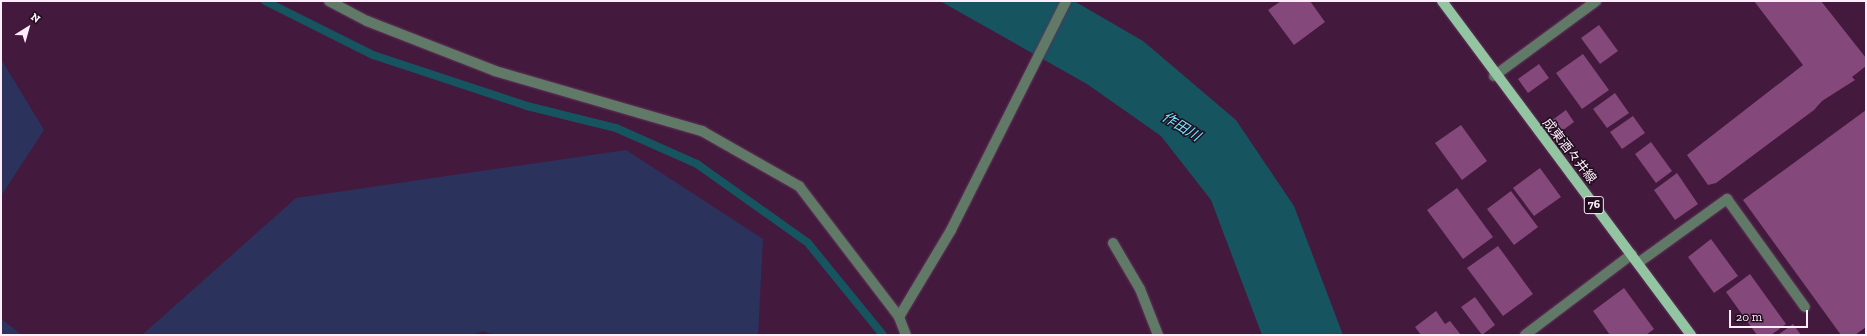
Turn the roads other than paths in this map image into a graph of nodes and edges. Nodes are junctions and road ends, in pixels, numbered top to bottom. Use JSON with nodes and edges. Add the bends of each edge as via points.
{"nodes":[{"id":1,"x":329,"y":1,"type":"edge"},
{"id":2,"x":1066,"y":1,"type":"edge"},
{"id":3,"x":1442,"y":1,"type":"edge"},
{"id":4,"x":1596,"y":1,"type":"edge"},
{"id":5,"x":1494,"y":76,"type":"junction"},
{"id":6,"x":1113,"y":243,"type":"dead end"},
{"id":7,"x":1632,"y":254,"type":"junction"},
{"id":8,"x":1638,"y":263,"type":"junction"},
{"id":9,"x":1805,"y":306,"type":"dead end"},
{"id":10,"x":900,"y":317,"type":"junction"},
{"id":11,"x":906,"y":335,"type":"edge"},
{"id":12,"x":1158,"y":335,"type":"edge"},
{"id":13,"x":1525,"y":335,"type":"edge"},
{"id":14,"x":1691,"y":335,"type":"edge"}],
"edges":[{"from":1,"to":10,"type":"street","via":[[367,20],[495,71],[702,131],[799,186]]},
{"from":2,"to":10,"type":"street","via":[[951,230]]},
{"from":3,"to":5,"type":"main road","name":"成東酒々井線","number":"76"},
{"from":4,"to":5,"type":"street"},
{"from":5,"to":7,"type":"main road","name":"成東酒々井線","number":"76"},
{"from":6,"to":12,"type":"street","via":[[1140,289]]},
{"from":7,"to":8,"type":"main road","name":"成東酒々井線","number":"76"},
{"from":7,"to":13,"type":"street"},
{"from":8,"to":9,"type":"street","via":[[1727,199]]},
{"from":8,"to":14,"type":"main road","name":"成東酒々井線","number":"76"},
{"from":10,"to":11,"type":"street"}]}
